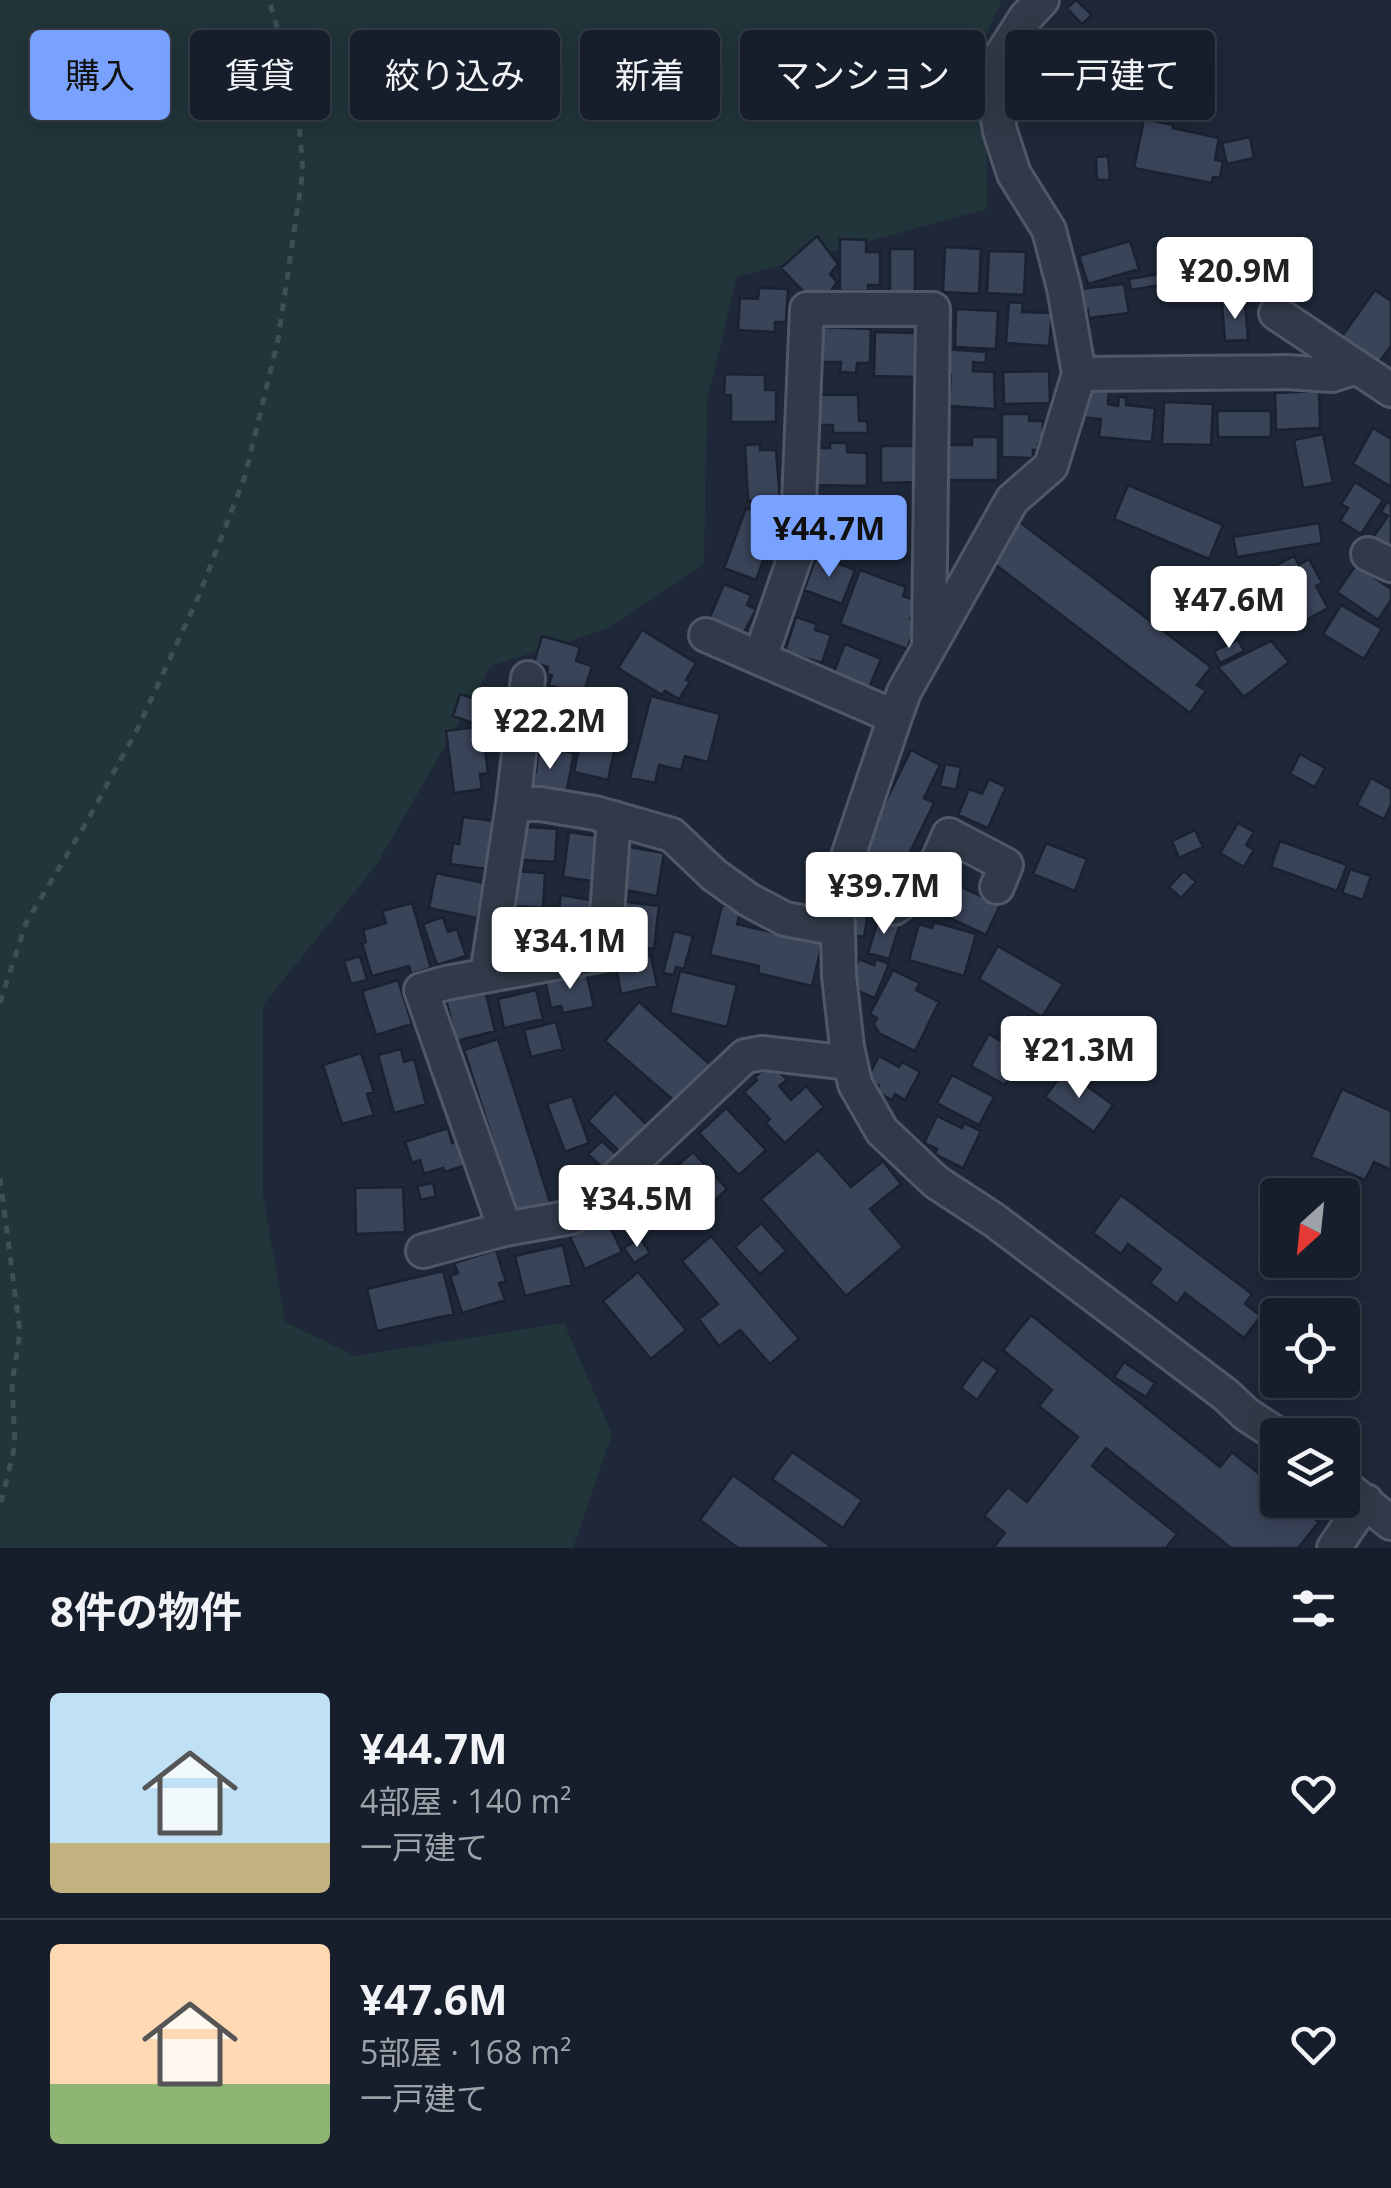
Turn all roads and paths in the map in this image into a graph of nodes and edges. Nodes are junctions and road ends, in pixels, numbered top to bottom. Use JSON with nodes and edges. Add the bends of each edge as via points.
{"nodes":[{"id":1,"x":269,"y":0,"type":"edge"},
{"id":2,"x":1042,"y":0,"type":"edge"},
{"id":3,"x":1276,"y":313,"type":"dead end"},
{"id":4,"x":1357,"y":367,"type":"junction"},
{"id":5,"x":1078,"y":374,"type":"junction"},
{"id":6,"x":1391,"y":390,"type":"edge"},
{"id":7,"x":706,"y":635,"type":"dead end"},
{"id":8,"x":929,"y":648,"type":"junction"},
{"id":9,"x":760,"y":658,"type":"junction"},
{"id":10,"x":528,"y":678,"type":"dead end"},
{"id":11,"x":896,"y":716,"type":"junction"},
{"id":12,"x":513,"y":804,"type":"junction"},
{"id":13,"x":614,"y":818,"type":"junction"},
{"id":14,"x":846,"y":862,"type":"junction"},
{"id":15,"x":997,"y":887,"type":"dead end"},
{"id":16,"x":838,"y":929,"type":"junction"},
{"id":17,"x":487,"y":975,"type":"junction"},
{"id":18,"x":0,"y":1003,"type":"edge"},
{"id":19,"x":850,"y":1063,"type":"junction"},
{"id":20,"x":0,"y":1178,"type":"edge"},
{"id":21,"x":506,"y":1229,"type":"junction"},
{"id":22,"x":422,"y":1251,"type":"dead end"},
{"id":23,"x":1260,"y":1423,"type":"edge"},
{"id":24,"x":1360,"y":1498,"type":"edge"},
{"id":25,"x":0,"y":1507,"type":"edge"},
{"id":26,"x":1345,"y":1518,"type":"edge"},
{"id":27,"x":1391,"y":1523,"type":"edge"},
{"id":28,"x":1334,"y":1548,"type":"edge"}],
"edges":[{"from":1,"to":18,"type":"path","via":[[296,90],[302,170],[278,340],[245,476],[138,728],[26,924]]},
{"from":2,"to":5,"type":"street","via":[[995,65],[995,102],[1014,174],[1049,230]]},
{"from":3,"to":4,"type":"street"},
{"from":4,"to":5,"type":"street","via":[[1332,375]]},
{"from":4,"to":6,"type":"street"},
{"from":5,"to":8,"type":"street","via":[[1051,466],[1012,500]]},
{"from":7,"to":9,"type":"street"},
{"from":8,"to":9,"type":"street","via":[[932,309],[807,309],[798,551]]},
{"from":8,"to":11,"type":"street"},
{"from":9,"to":11,"type":"street"},
{"from":10,"to":12,"type":"street"},
{"from":11,"to":14,"type":"street"},
{"from":12,"to":13,"type":"street"},
{"from":12,"to":17,"type":"street"},
{"from":13,"to":16,"type":"street","via":[[672,836],[714,874],[785,920]]},
{"from":13,"to":17,"type":"street","via":[[604,954]]},
{"from":14,"to":15,"type":"street","via":[[894,908],[928,883],[949,834],[1006,864]]},
{"from":14,"to":16,"type":"street","via":[[837,889]]},
{"from":16,"to":19,"type":"street"},
{"from":17,"to":21,"type":"street","via":[[421,990]]},
{"from":19,"to":21,"type":"street","via":[[745,1056],[572,1217]]},
{"from":19,"to":23,"type":"street","via":[[882,1130],[936,1182]]},
{"from":20,"to":25,"type":"path","via":[[20,1332],[12,1384],[16,1446]]},
{"from":21,"to":22,"type":"street"},
{"from":24,"to":27,"type":"street"},
{"from":26,"to":28,"type":"street"}]}
